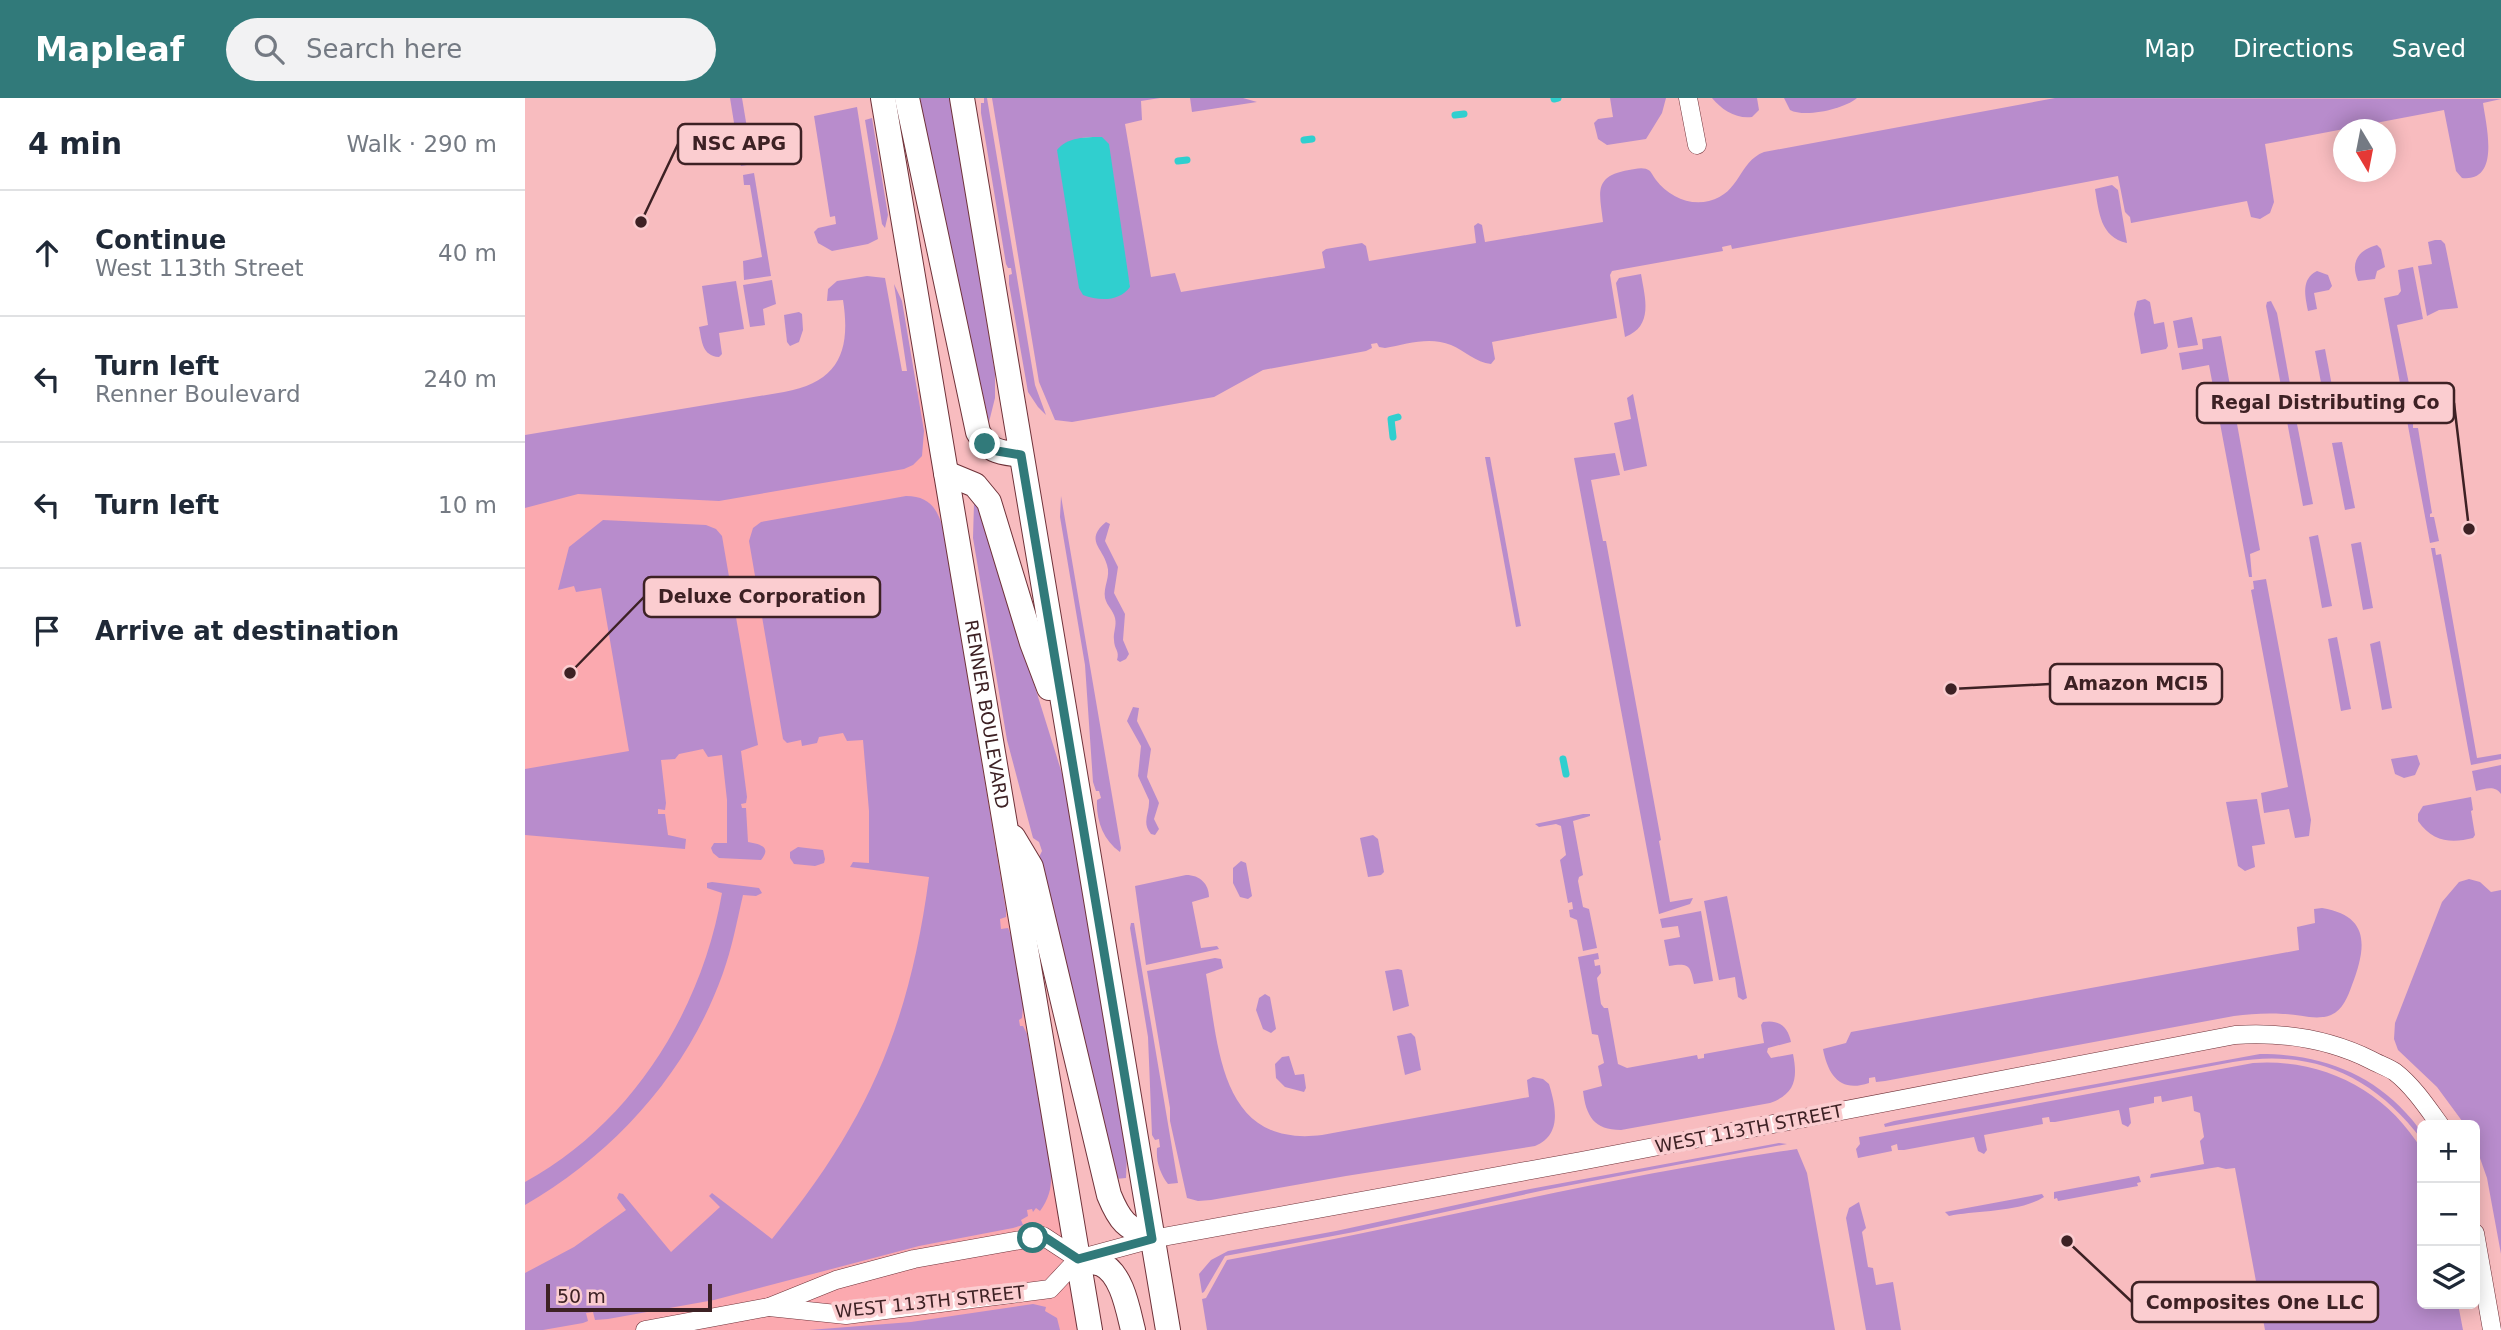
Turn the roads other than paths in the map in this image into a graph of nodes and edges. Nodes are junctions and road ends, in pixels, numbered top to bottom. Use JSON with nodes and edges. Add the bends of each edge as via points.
{"nodes":[{"id":1,"x":883,"y":98,"type":"edge"},
{"id":2,"x":907,"y":98,"type":"edge"},
{"id":3,"x":963,"y":98,"type":"edge"},
{"id":4,"x":1688,"y":98,"type":"edge"},
{"id":5,"x":1697,"y":145,"type":"dead end"},
{"id":6,"x":1021,"y":455,"type":"junction"},
{"id":7,"x":946,"y":473,"type":"junction"},
{"id":8,"x":1068,"y":738,"type":"junction"},
{"id":9,"x":1005,"y":825,"type":"junction"},
{"id":10,"x":2437,"y":1120,"type":"edge"},
{"id":11,"x":1152,"y":1239,"type":"junction"},
{"id":12,"x":2477,"y":1246,"type":"edge"},
{"id":13,"x":1078,"y":1259,"type":"junction"},
{"id":14,"x":769,"y":1307,"type":"junction"},
{"id":15,"x":645,"y":1330,"type":"edge"},
{"id":16,"x":1090,"y":1330,"type":"edge"},
{"id":17,"x":1133,"y":1330,"type":"edge"},
{"id":18,"x":1168,"y":1330,"type":"edge"},
{"id":19,"x":2492,"y":1330,"type":"edge"}],
"edges":[{"from":1,"to":7,"type":"main road","name":"RENNER BOULEVARD"},
{"from":2,"to":6,"type":"main road","via":[[978,432],[985,444],[997,451]]},
{"from":3,"to":6,"type":"main road"},
{"from":4,"to":5,"type":"street"},
{"from":6,"to":8,"type":"main road"},
{"from":7,"to":8,"type":"main road","via":[[975,485],[989,502],[1032,643]]},
{"from":7,"to":9,"type":"main road","name":"RENNER BOULEVARD"},
{"from":8,"to":11,"type":"main road"},
{"from":9,"to":11,"type":"main road","via":[[1031,867],[1109,1195],[1128,1228]]},
{"from":9,"to":13,"type":"main road","name":"RENNER BOULEVARD"},
{"from":10,"to":11,"type":"street","name":"WEST 113TH STREET","via":[[2395,1072],[2352,1051],[2296,1035],[2235,1035]]},
{"from":11,"to":13,"type":"street","name":"WEST 113TH STREET"},
{"from":11,"to":18,"type":"main road"},
{"from":12,"to":19,"type":"street"},
{"from":13,"to":14,"type":"street","name":"WEST 113TH STREET","via":[[1050,1289],[846,1315]]},
{"from":13,"to":14,"type":"street","name":"WEST 113TH STREET","via":[[1043,1236],[915,1259],[836,1280]]},
{"from":13,"to":16,"type":"main road","name":"RENNER BOULEVARD"},
{"from":13,"to":17,"type":"main road","via":[[1110,1271]]},
{"from":14,"to":15,"type":"street","name":"WEST 113TH STREET"}]}
